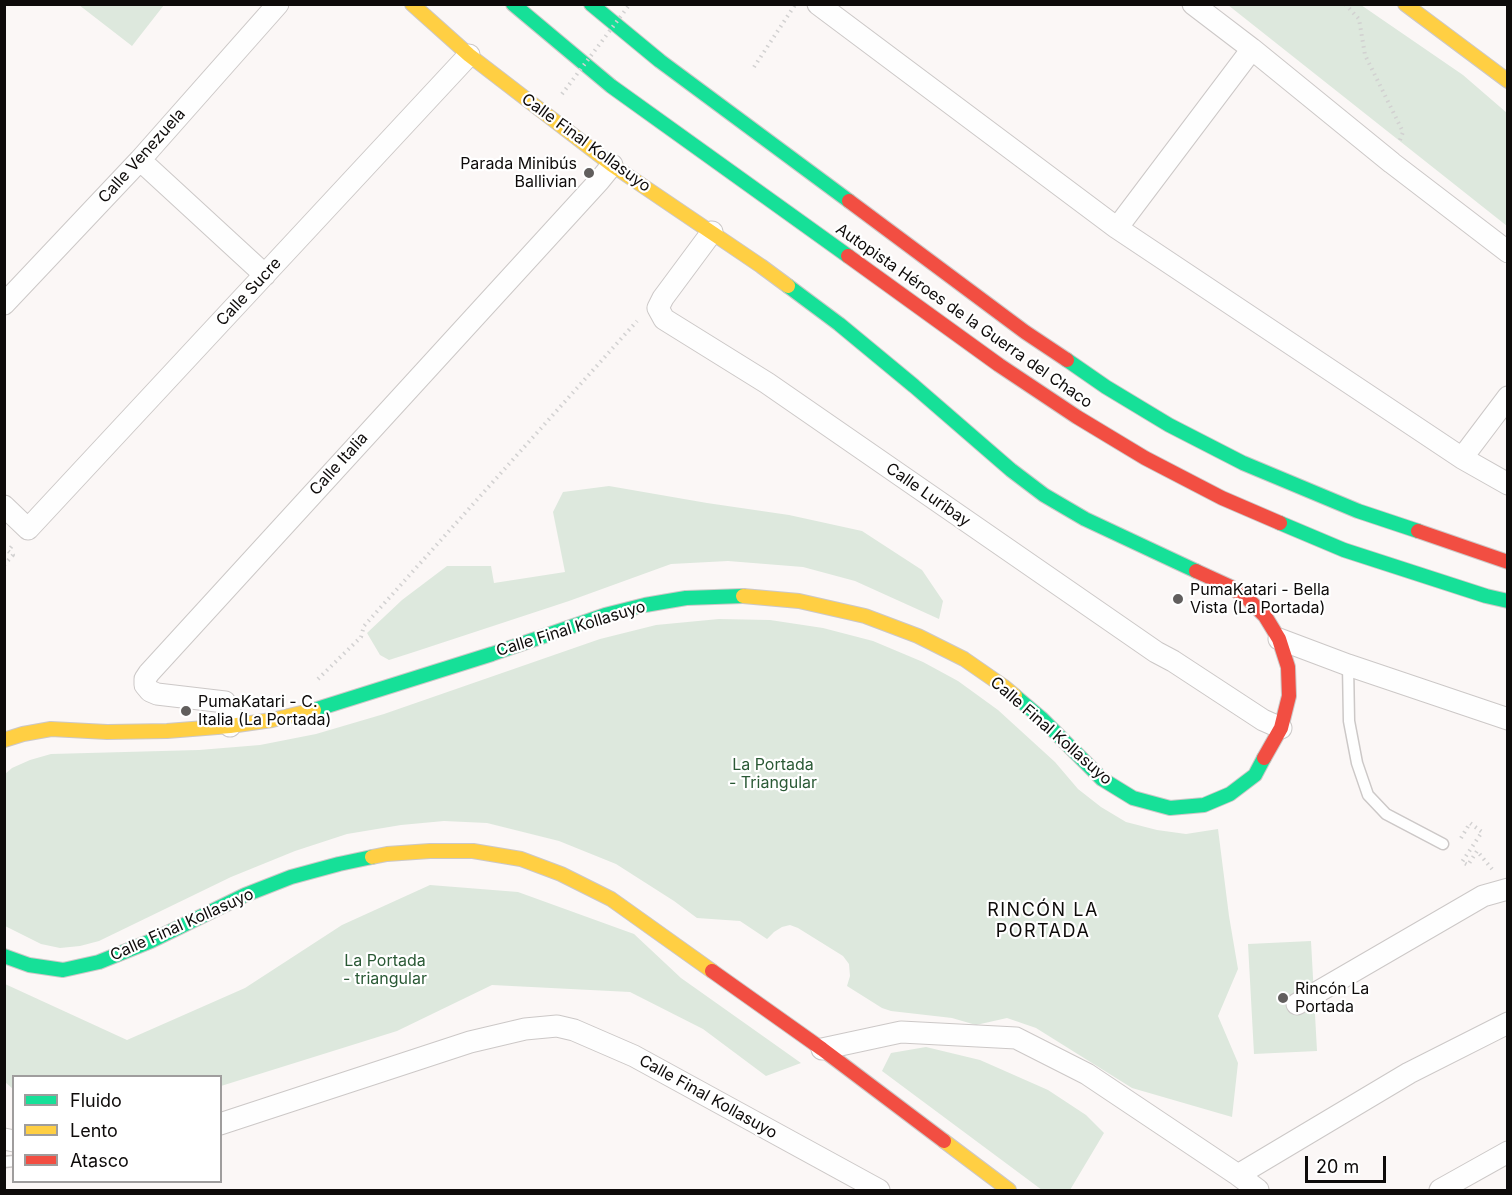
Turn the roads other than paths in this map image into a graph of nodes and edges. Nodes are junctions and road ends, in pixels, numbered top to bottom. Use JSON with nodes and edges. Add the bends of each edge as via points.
{"nodes":[{"id":1,"x":278,"y":4,"type":"edge"},
{"id":2,"x":412,"y":4,"type":"edge"},
{"id":3,"x":513,"y":4,"type":"edge"},
{"id":4,"x":591,"y":4,"type":"edge"},
{"id":5,"x":818,"y":4,"type":"edge"},
{"id":6,"x":1193,"y":4,"type":"edge"},
{"id":7,"x":1405,"y":4,"type":"edge"},
{"id":8,"x":1252,"y":50,"type":"junction"},
{"id":9,"x":469,"y":55,"type":"junction"},
{"id":10,"x":1508,"y":81,"type":"edge"},
{"id":11,"x":140,"y":160,"type":"junction"},
{"id":12,"x":612,"y":165,"type":"junction"},
{"id":13,"x":1118,"y":228,"type":"junction"},
{"id":14,"x":712,"y":232,"type":"junction"},
{"id":15,"x":1508,"y":252,"type":"edge"},
{"id":16,"x":265,"y":275,"type":"junction"},
{"id":17,"x":4,"y":304,"type":"edge"},
{"id":18,"x":1508,"y":397,"type":"edge"},
{"id":19,"x":1462,"y":458,"type":"junction"},
{"id":20,"x":1508,"y":484,"type":"edge"},
{"id":21,"x":4,"y":506,"type":"edge"},
{"id":22,"x":1508,"y":562,"type":"edge"},
{"id":23,"x":1508,"y":601,"type":"edge"},
{"id":24,"x":1279,"y":639,"type":"junction"},
{"id":25,"x":1348,"y":665,"type":"junction"},
{"id":26,"x":1508,"y":719,"type":"edge"},
{"id":27,"x":230,"y":726,"type":"junction"},
{"id":28,"x":1281,"y":728,"type":"junction"},
{"id":29,"x":4,"y":740,"type":"edge"},
{"id":30,"x":1443,"y":844,"type":"road end"},
{"id":31,"x":1501,"y":881,"type":"edge"},
{"id":32,"x":4,"y":956,"type":"edge"},
{"id":33,"x":1297,"y":1004,"type":"dead end"},
{"id":34,"x":1508,"y":1023,"type":"edge"},
{"id":35,"x":822,"y":1048,"type":"junction"},
{"id":36,"x":222,"y":1123,"type":"edge"},
{"id":37,"x":1508,"y":1152,"type":"edge"},
{"id":38,"x":1238,"y":1175,"type":"junction"},
{"id":39,"x":879,"y":1191,"type":"edge"},
{"id":40,"x":1009,"y":1191,"type":"edge"},
{"id":41,"x":1258,"y":1191,"type":"edge"},
{"id":42,"x":1440,"y":1191,"type":"edge"}],
"edges":[{"from":1,"to":11,"type":"street","name":"Calle Venezuela"},
{"from":2,"to":9,"type":"main road","name":"Calle Final Kollasuyo"},
{"from":3,"to":23,"type":"main road","name":"Autopista Héroes de la Guerra del Chaco","via":[[611,86],[1077,417],[1222,498],[1344,550]]},
{"from":4,"to":22,"type":"main road","name":"Autopista Héroes de la Guerra del Chaco","via":[[660,62],[1025,332],[1106,387],[1243,463],[1358,511]]},
{"from":5,"to":13,"type":"street"},
{"from":6,"to":8,"type":"street"},
{"from":7,"to":10,"type":"main road"},
{"from":8,"to":13,"type":"street"},
{"from":8,"to":15,"type":"street"},
{"from":9,"to":12,"type":"main road","name":"Calle Final Kollasuyo"},
{"from":9,"to":16,"type":"street","name":"Calle Sucre"},
{"from":11,"to":16,"type":"street"},
{"from":11,"to":17,"type":"street","name":"Calle Venezuela"},
{"from":12,"to":14,"type":"main road","name":"Calle Final Kollasuyo"},
{"from":12,"to":27,"type":"street","name":"Calle Italia","via":[[145,679],[145,685],[157,694],[225,702],[230,710]]},
{"from":13,"to":19,"type":"street"},
{"from":14,"to":24,"type":"main road","name":"Calle Final Kollasuyo","via":[[839,324],[1044,495],[1085,519],[1232,587],[1265,616]]},
{"from":14,"to":28,"type":"street","name":"Calle Luribay","via":[[663,298],[658,308],[664,319],[777,390],[1156,652]]},
{"from":16,"to":21,"type":"street","name":"Calle Sucre","via":[[28,529]]},
{"from":18,"to":19,"type":"street"},
{"from":19,"to":20,"type":"street"},
{"from":24,"to":25,"type":"street"},
{"from":24,"to":28,"type":"main road","name":"Calle Final Kollasuyo","via":[[1288,667],[1289,696]]},
{"from":25,"to":26,"type":"street"},
{"from":25,"to":30,"type":"lane","via":[[1348,721],[1368,795],[1386,814]]},
{"from":27,"to":28,"type":"main road","name":"Calle Final Kollasuyo","via":[[312,711],[605,615],[686,598],[742,596],[832,608],[918,636],[964,659],[1003,686],[1102,779],[1133,798],[1170,808],[1204,805],[1230,794],[1255,775]]},
{"from":27,"to":29,"type":"main road","name":"Calle Final Kollasuyo","via":[[167,731],[51,729]]},
{"from":31,"to":33,"type":"street","via":[[1483,896]]},
{"from":32,"to":35,"type":"main road","name":"Calle Final Kollasuyo","via":[[63,970],[99,962],[291,877],[387,854],[473,851],[521,858],[611,899]]},
{"from":34,"to":38,"type":"street","via":[[1409,1073]]},
{"from":35,"to":38,"type":"street","via":[[901,1032],[1016,1038],[1087,1074]]},
{"from":35,"to":40,"type":"main road","name":"Calle Final Kollasuyo"},
{"from":36,"to":39,"type":"street","name":"Calle Final Kollasuyo","via":[[470,1042],[557,1026],[634,1056]]},
{"from":37,"to":42,"type":"street"},
{"from":38,"to":41,"type":"street"}]}
